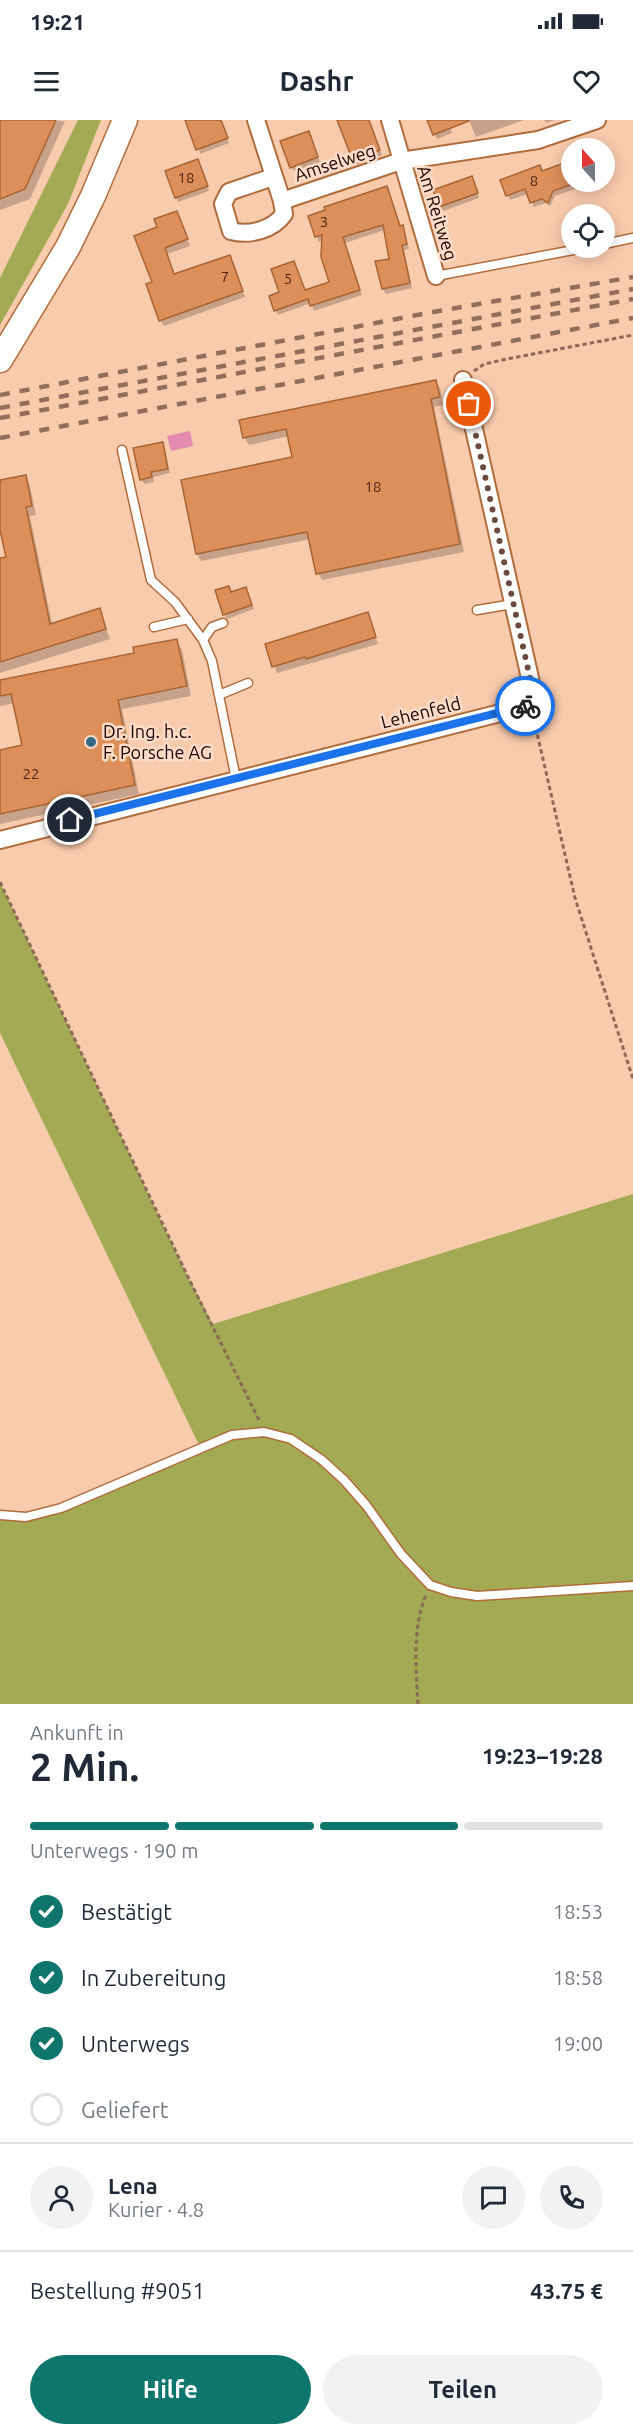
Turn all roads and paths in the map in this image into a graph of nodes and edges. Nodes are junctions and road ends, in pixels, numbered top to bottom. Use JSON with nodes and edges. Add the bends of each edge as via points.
{"nodes":[{"id":1,"x":125,"y":120,"type":"edge"},
{"id":2,"x":256,"y":120,"type":"edge"},
{"id":3,"x":390,"y":120,"type":"edge"},
{"id":4,"x":597,"y":120,"type":"edge"},
{"id":5,"x":401,"y":161,"type":"junction"},
{"id":6,"x":273,"y":177,"type":"junction"},
{"id":7,"x":282,"y":201,"type":"junction"},
{"id":8,"x":633,"y":238,"type":"edge"},
{"id":9,"x":615,"y":242,"type":"edge"},
{"id":10,"x":561,"y":252,"type":"edge"},
{"id":11,"x":436,"y":276,"type":"joint"},
{"id":12,"x":633,"y":335,"type":"edge"},
{"id":13,"x":0,"y":360,"type":"edge"},
{"id":14,"x":464,"y":380,"type":"joint"},
{"id":15,"x":122,"y":450,"type":"dead end"},
{"id":16,"x":513,"y":604,"type":"junction"},
{"id":17,"x":477,"y":610,"type":"dead end"},
{"id":18,"x":188,"y":619,"type":"junction"},
{"id":19,"x":224,"y":623,"type":"dead end"},
{"id":20,"x":154,"y":627,"type":"dead end"},
{"id":21,"x":203,"y":640,"type":"junction"},
{"id":22,"x":248,"y":683,"type":"dead end"},
{"id":23,"x":219,"y":695,"type":"junction"},
{"id":24,"x":531,"y":701,"type":"junction"},
{"id":25,"x":236,"y":779,"type":"junction"},
{"id":26,"x":0,"y":840,"type":"edge"},
{"id":27,"x":0,"y":882,"type":"edge"},
{"id":28,"x":633,"y":1079,"type":"edge"},
{"id":29,"x":264,"y":1432,"type":"junction"},
{"id":30,"x":0,"y":1515,"type":"edge"},
{"id":31,"x":430,"y":1585,"type":"junction"},
{"id":32,"x":633,"y":1586,"type":"edge"},
{"id":33,"x":418,"y":1704,"type":"edge"}],
"edges":[{"from":1,"to":13,"type":"main road","via":[[68,247]]},
{"from":2,"to":6,"type":"street","name":"Amselweg"},
{"from":3,"to":5,"type":"street","name":"Am Reitweg"},
{"from":4,"to":5,"type":"street","name":"Amselweg","via":[[538,140]]},
{"from":5,"to":7,"type":"street","name":"Amselweg"},
{"from":5,"to":11,"type":"street","name":"Am Reitweg"},
{"from":6,"to":7,"type":"street","name":"Amselweg"},
{"from":6,"to":7,"type":"street","name":"Amselweg","via":[[229,192],[223,204],[231,231],[244,235],[278,223],[284,214]]},
{"from":8,"to":9,"type":"lane"},
{"from":10,"to":11,"type":"lane","name":"Am Reitweg"},
{"from":12,"to":14,"type":"path","via":[[484,364]]},
{"from":14,"to":16,"type":"street"},
{"from":15,"to":18,"type":"lane","via":[[151,580]]},
{"from":16,"to":17,"type":"lane"},
{"from":16,"to":24,"type":"street","via":[[533,694]]},
{"from":18,"to":20,"type":"lane"},
{"from":18,"to":21,"type":"lane"},
{"from":19,"to":21,"type":"lane","via":[[212,627]]},
{"from":21,"to":23,"type":"lane"},
{"from":22,"to":23,"type":"lane"},
{"from":23,"to":25,"type":"lane"},
{"from":24,"to":25,"type":"street","name":"Lehenfeld","via":[[524,707]]},
{"from":24,"to":28,"type":"path","via":[[575,898]]},
{"from":25,"to":26,"type":"street","name":"Lehenfeld"},
{"from":27,"to":29,"type":"path"},
{"from":29,"to":30,"type":"lane","via":[[232,1435],[61,1508],[26,1517]]},
{"from":29,"to":31,"type":"lane","via":[[291,1439],[322,1460],[366,1505],[401,1554]]},
{"from":31,"to":32,"type":"lane","via":[[477,1596]]},
{"from":31,"to":33,"type":"path","via":[[418,1625]]}]}
